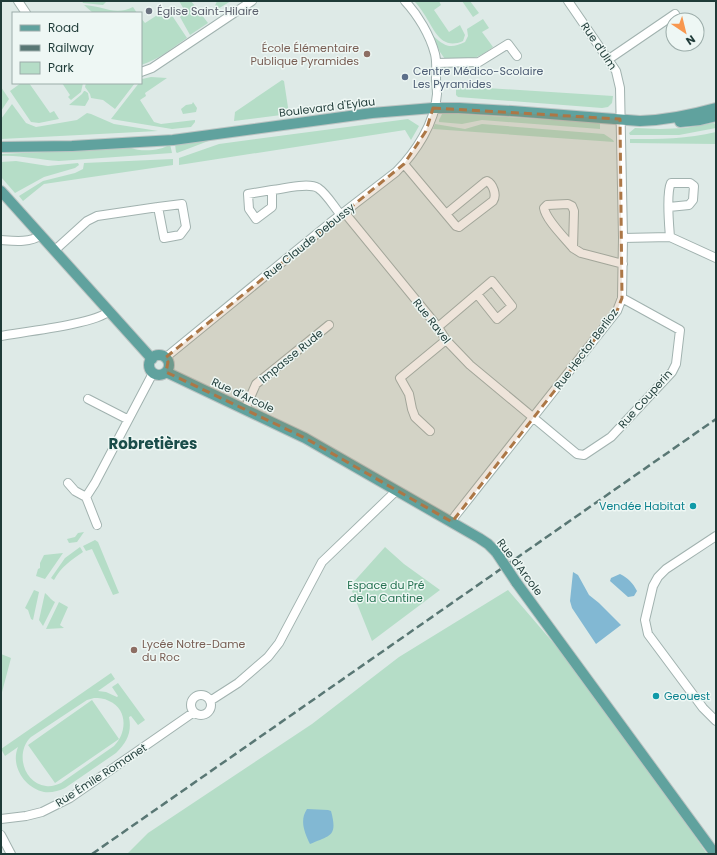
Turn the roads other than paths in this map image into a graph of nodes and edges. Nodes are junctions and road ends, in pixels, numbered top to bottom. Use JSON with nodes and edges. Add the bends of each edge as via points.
{"nodes":[{"id":1,"x":18,"y":1,"type":"edge"},
{"id":2,"x":252,"y":1,"type":"edge"},
{"id":3,"x":405,"y":1,"type":"edge"},
{"id":4,"x":568,"y":1,"type":"edge"},
{"id":5,"x":25,"y":12,"type":"edge"},
{"id":6,"x":665,"y":21,"type":"edge"},
{"id":7,"x":517,"y":56,"type":"dead end"},
{"id":8,"x":609,"y":60,"type":"junction"},
{"id":9,"x":436,"y":63,"type":"junction"},
{"id":10,"x":142,"y":72,"type":"edge"},
{"id":11,"x":434,"y":108,"type":"junction"},
{"id":12,"x":716,"y":108,"type":"edge"},
{"id":13,"x":716,"y":116,"type":"edge"},
{"id":14,"x":620,"y":119,"type":"junction"},
{"id":15,"x":656,"y":120,"type":"junction"},
{"id":16,"x":1,"y":148,"type":"edge"},
{"id":17,"x":404,"y":164,"type":"junction"},
{"id":18,"x":272,"y":190,"type":"dead end"},
{"id":19,"x":1,"y":191,"type":"edge"},
{"id":20,"x":158,"y":207,"type":"junction"},
{"id":21,"x":669,"y":207,"type":"dead end"},
{"id":22,"x":342,"y":214,"type":"junction"},
{"id":23,"x":446,"y":214,"type":"junction"},
{"id":24,"x":41,"y":235,"type":"junction"},
{"id":25,"x":670,"y":237,"type":"junction"},
{"id":26,"x":623,"y":238,"type":"junction"},
{"id":27,"x":1,"y":240,"type":"edge"},
{"id":28,"x":573,"y":248,"type":"junction"},
{"id":29,"x":55,"y":250,"type":"junction"},
{"id":30,"x":716,"y":258,"type":"edge"},
{"id":31,"x":623,"y":264,"type":"junction"},
{"id":32,"x":476,"y":294,"type":"junction"},
{"id":33,"x":622,"y":298,"type":"junction"},
{"id":34,"x":109,"y":311,"type":"junction"},
{"id":35,"x":329,"y":325,"type":"dead end"},
{"id":36,"x":438,"y":327,"type":"junction"},
{"id":37,"x":1,"y":336,"type":"edge"},
{"id":38,"x":446,"y":340,"type":"junction"},
{"id":39,"x":164,"y":358,"type":"junction"},
{"id":40,"x":152,"y":359,"type":"junction"},
{"id":41,"x":166,"y":372,"type":"junction"},
{"id":42,"x":153,"y":373,"type":"junction"},
{"id":43,"x":88,"y":399,"type":"dead end"},
{"id":44,"x":245,"y":409,"type":"junction"},
{"id":45,"x":534,"y":417,"type":"junction"},
{"id":46,"x":128,"y":419,"type":"junction"},
{"id":47,"x":430,"y":431,"type":"dead end"},
{"id":48,"x":68,"y":483,"type":"dead end"},
{"id":49,"x":396,"y":491,"type":"junction"},
{"id":50,"x":86,"y":497,"type":"junction"},
{"id":51,"x":452,"y":522,"type":"junction"},
{"id":52,"x":97,"y":525,"type":"dead end"},
{"id":53,"x":716,"y":536,"type":"edge"},
{"id":54,"x":210,"y":701,"type":"junction"},
{"id":55,"x":194,"y":712,"type":"junction"},
{"id":56,"x":716,"y":720,"type":"edge"},
{"id":57,"x":1,"y":819,"type":"edge"},
{"id":58,"x":1,"y":835,"type":"edge"},
{"id":59,"x":707,"y":841,"type":"junction"},
{"id":60,"x":716,"y":851,"type":"edge"},
{"id":61,"x":11,"y":854,"type":"edge"},
{"id":62,"x":715,"y":854,"type":"edge"}],
"edges":[{"from":1,"to":5,"type":"street"},
{"from":2,"to":10,"type":"street","via":[[152,68]]},
{"from":3,"to":9,"type":"street","name":"Rue Claude Debussy","via":[[428,36]]},
{"from":4,"to":8,"type":"street","name":"Rue d'Ulm"},
{"from":6,"to":8,"type":"street"},
{"from":7,"to":9,"type":"street","via":[[508,44],[480,62]]},
{"from":8,"to":14,"type":"street","name":"Rue d'Ulm","via":[[616,71],[620,88]]},
{"from":9,"to":11,"type":"street","name":"Rue Claude Debussy","via":[[437,94]]},
{"from":11,"to":14,"type":"main road","name":"Boulevard d'Eylau"},
{"from":11,"to":16,"type":"main road","name":"Boulevard d'Eylau","via":[[372,113],[173,140]]},
{"from":11,"to":17,"type":"street","name":"Rue Claude Debussy","via":[[426,131]]},
{"from":12,"to":15,"type":"main road","name":"Boulevard d'Eylau"},
{"from":13,"to":15,"type":"main road","name":"Boulevard d'Eylau","via":[[675,122]]},
{"from":14,"to":15,"type":"main road","name":"Boulevard d'Eylau"},
{"from":14,"to":26,"type":"street","name":"Rue Hector Berlioz"},
{"from":17,"to":22,"type":"street","name":"Rue Claude Debussy"},
{"from":17,"to":23,"type":"street"},
{"from":18,"to":22,"type":"street","name":"Rue Ravel","via":[[312,186],[322,191]]},
{"from":19,"to":24,"type":"main road"},
{"from":20,"to":20,"type":"street","via":[[182,204],[186,227],[180,235],[164,238]]},
{"from":20,"to":29,"type":"street","via":[[97,216],[87,221]]},
{"from":21,"to":25,"type":"street"},
{"from":22,"to":36,"type":"street","name":"Rue Ravel"},
{"from":22,"to":39,"type":"street","name":"Rue Claude Debussy"},
{"from":23,"to":23,"type":"street","via":[[456,226],[462,226],[495,198],[491,184],[485,182]]},
{"from":24,"to":27,"type":"street","via":[[20,241]]},
{"from":24,"to":29,"type":"main road"},
{"from":25,"to":26,"type":"street"},
{"from":25,"to":30,"type":"street"},
{"from":26,"to":31,"type":"street","name":"Rue Hector Berlioz"},
{"from":28,"to":28,"type":"street","via":[[572,206],[547,204],[544,212]]},
{"from":28,"to":31,"type":"street","via":[[581,253]]},
{"from":29,"to":34,"type":"main road"},
{"from":31,"to":33,"type":"street","name":"Rue Hector Berlioz"},
{"from":32,"to":32,"type":"street","via":[[497,319],[512,306],[492,281]]},
{"from":32,"to":36,"type":"street"},
{"from":33,"to":45,"type":"street","name":"Rue Hector Berlioz","via":[[617,311]]},
{"from":33,"to":45,"type":"street","name":"Rue Couperin","via":[[680,330],[676,364],[672,372],[611,437],[584,455],[577,454]]},
{"from":34,"to":37,"type":"street","via":[[105,315],[85,321]]},
{"from":34,"to":40,"type":"main road"},
{"from":35,"to":44,"type":"street","name":"Impasse Rude","via":[[256,384]]},
{"from":36,"to":38,"type":"street","name":"Rue Ravel"},
{"from":38,"to":45,"type":"street","name":"Rue Ravel","via":[[470,365]]},
{"from":38,"to":47,"type":"street","via":[[400,378],[409,394],[415,417]]},
{"from":39,"to":40,"type":"main road","via":[[159,356]]},
{"from":39,"to":41,"type":"main road","via":[[168,365]]},
{"from":40,"to":42,"type":"main road","via":[[149,365]]},
{"from":41,"to":42,"type":"main road","via":[[161,375]]},
{"from":41,"to":44,"type":"main road","name":"Rue d'Arcole"},
{"from":42,"to":46,"type":"street"},
{"from":43,"to":46,"type":"street"},
{"from":44,"to":49,"type":"main road","name":"Rue d'Arcole","via":[[305,438]]},
{"from":45,"to":51,"type":"street","name":"Rue Hector Berlioz"},
{"from":46,"to":50,"type":"street"},
{"from":48,"to":50,"type":"street","via":[[75,491]]},
{"from":49,"to":51,"type":"main road","name":"Rue d'Arcole"},
{"from":49,"to":54,"type":"street","via":[[322,562],[279,643],[268,657],[238,683]]},
{"from":50,"to":52,"type":"street"},
{"from":51,"to":59,"type":"main road","name":"Rue d'Arcole","bridge":true,"via":[[488,544],[496,552]]},
{"from":53,"to":56,"type":"street","via":[[658,577],[652,586],[645,620],[648,634],[703,708]]},
{"from":54,"to":55,"type":"street","via":[[207,714]]},
{"from":54,"to":55,"type":"street","via":[[203,696],[197,697],[192,704]]},
{"from":55,"to":57,"type":"street","name":"Rue Émile Romanet","via":[[70,798],[42,812]]},
{"from":58,"to":61,"type":"street"},
{"from":59,"to":60,"type":"main road","name":"Rue d'Arcole"},
{"from":59,"to":62,"type":"main road","name":"Rue d'Arcole"}]}
